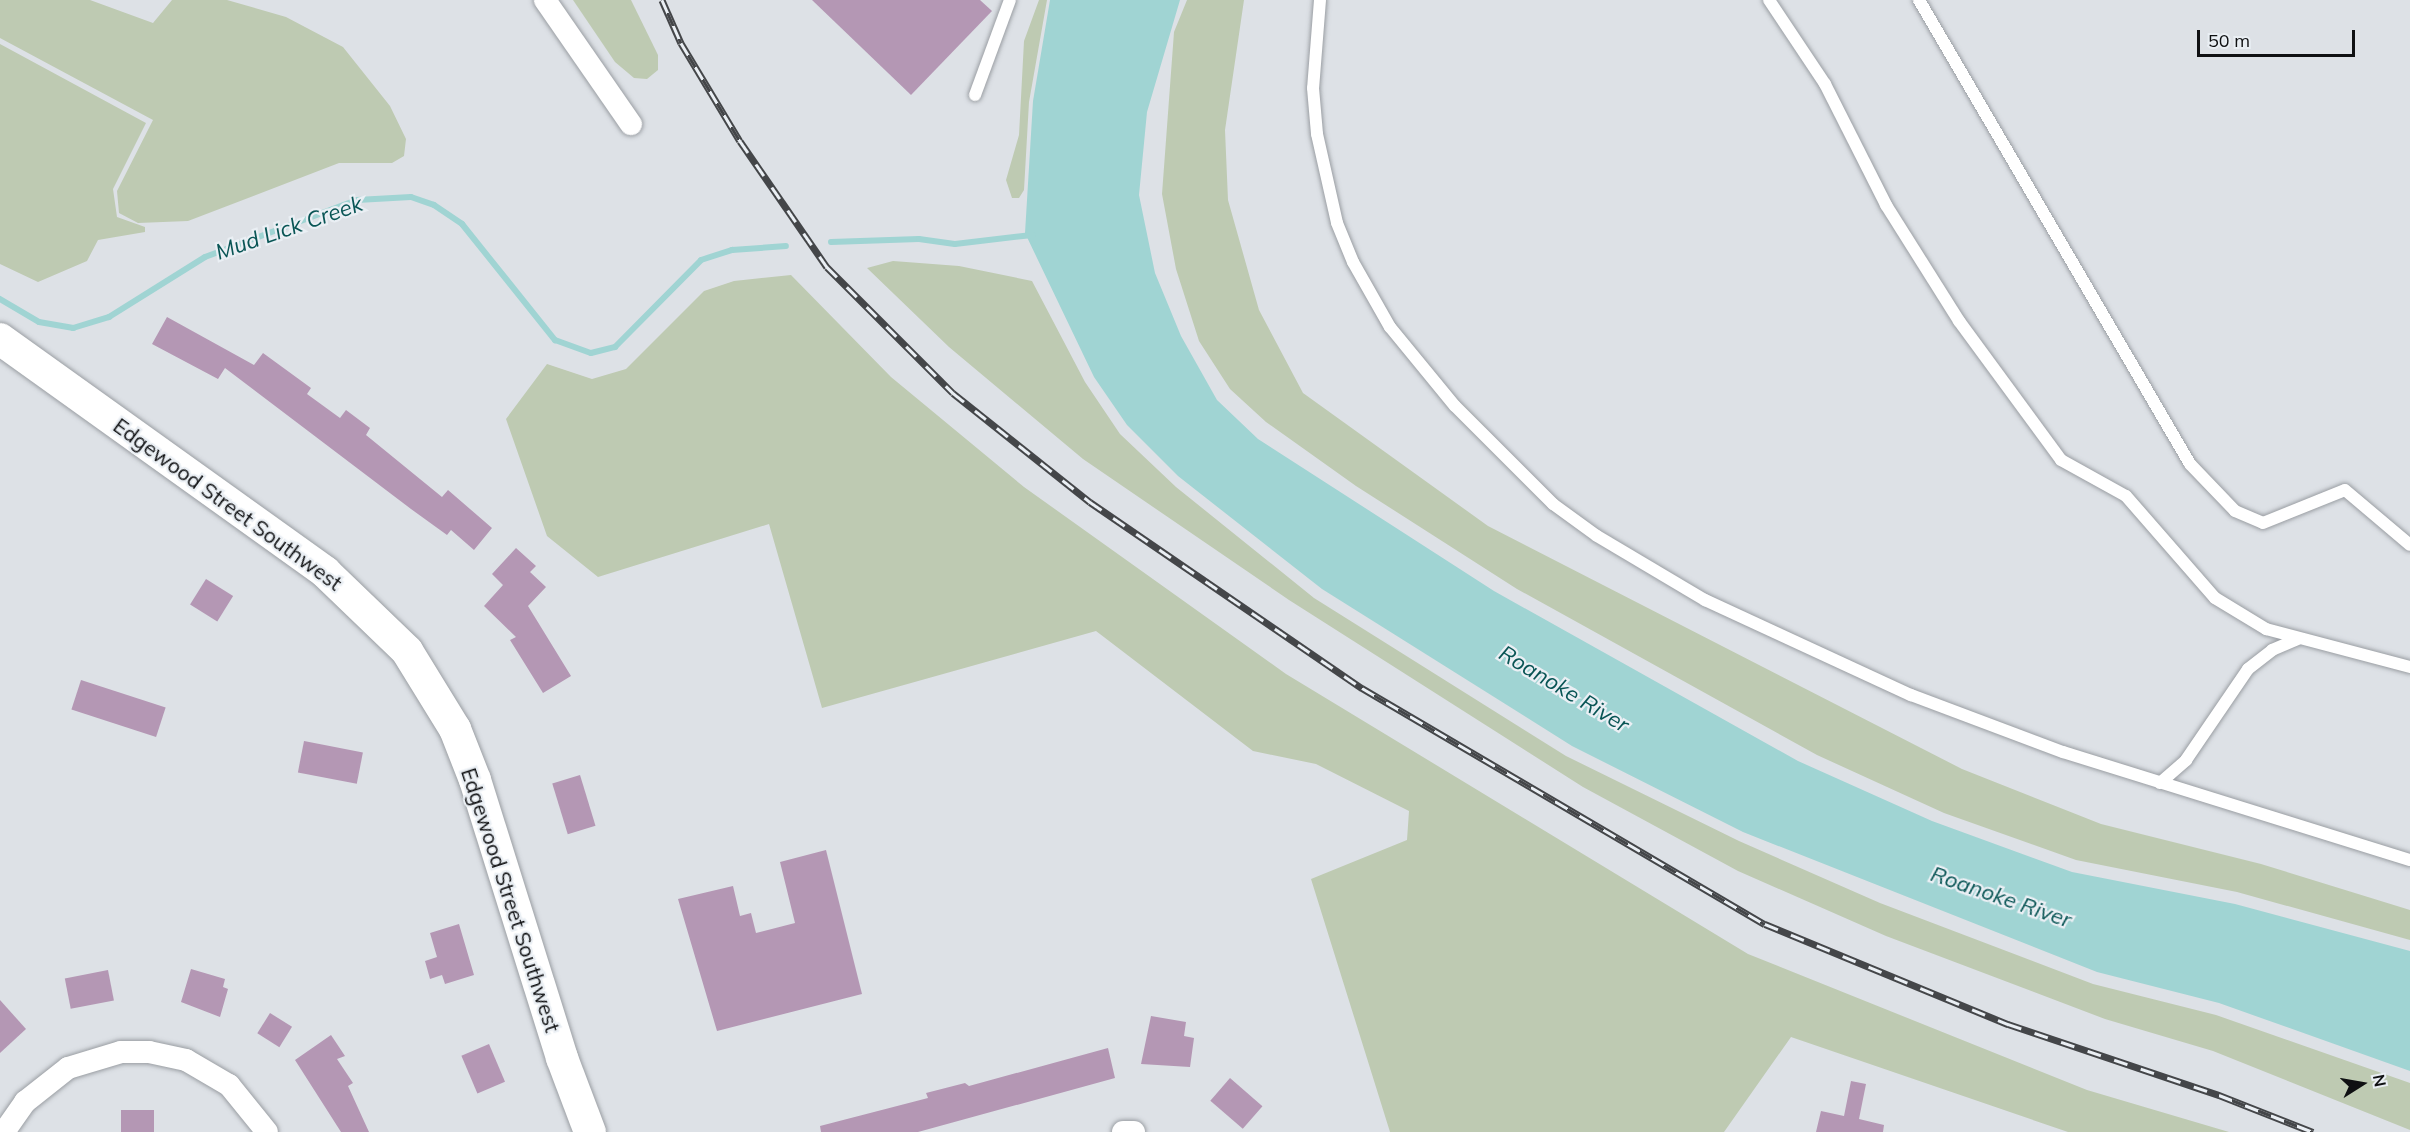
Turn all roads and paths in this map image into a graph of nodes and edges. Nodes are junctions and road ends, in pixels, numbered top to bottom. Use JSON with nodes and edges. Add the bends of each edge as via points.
{"nodes":[{"id":1,"x":545,"y":0,"type":"edge"},
{"id":2,"x":1010,"y":0,"type":"edge"},
{"id":3,"x":1320,"y":0,"type":"edge"},
{"id":4,"x":1769,"y":0,"type":"edge"},
{"id":5,"x":1919,"y":0,"type":"edge"},
{"id":6,"x":975,"y":95,"type":"dead end"},
{"id":7,"x":631,"y":123,"type":"dead end"},
{"id":8,"x":0,"y":339,"type":"edge"},
{"id":9,"x":2410,"y":545,"type":"edge"},
{"id":10,"x":2298,"y":639,"type":"junction"},
{"id":11,"x":2410,"y":667,"type":"edge"},
{"id":12,"x":2160,"y":783,"type":"junction"},
{"id":13,"x":2410,"y":860,"type":"edge"},
{"id":14,"x":4,"y":1132,"type":"edge"},
{"id":15,"x":267,"y":1132,"type":"edge"},
{"id":16,"x":590,"y":1132,"type":"edge"},
{"id":17,"x":1123,"y":1132,"type":"edge"},
{"id":18,"x":1134,"y":1132,"type":"edge"}],
"edges":[{"from":1,"to":7,"type":"street"},
{"from":2,"to":6,"type":"lane"},
{"from":3,"to":12,"type":"lane","via":[[1313,88],[1317,134],[1334,212],[1353,262],[1390,327],[1455,406],[1545,497],[1597,536],[1716,605],[1911,695]]},
{"from":4,"to":10,"type":"lane","via":[[1825,84],[1886,205],[1959,321],[2061,460],[2126,496],[2215,598],[2266,629]]},
{"from":5,"to":9,"type":"lane","via":[[2190,464],[2235,512],[2263,523],[2345,490]]},
{"from":8,"to":16,"type":"street","name":"Edgewood Street Southwest","via":[[279,537],[367,609],[407,651],[454,729],[475,780],[562,1058]]},
{"from":10,"to":11,"type":"lane"},
{"from":10,"to":12,"type":"lane","via":[[2272,650],[2248,669],[2186,760]]},
{"from":12,"to":13,"type":"lane"},
{"from":14,"to":15,"type":"street","via":[[25,1102],[68,1068],[121,1052],[148,1052],[186,1060],[229,1085]]},
{"from":17,"to":18,"type":"street"}]}
